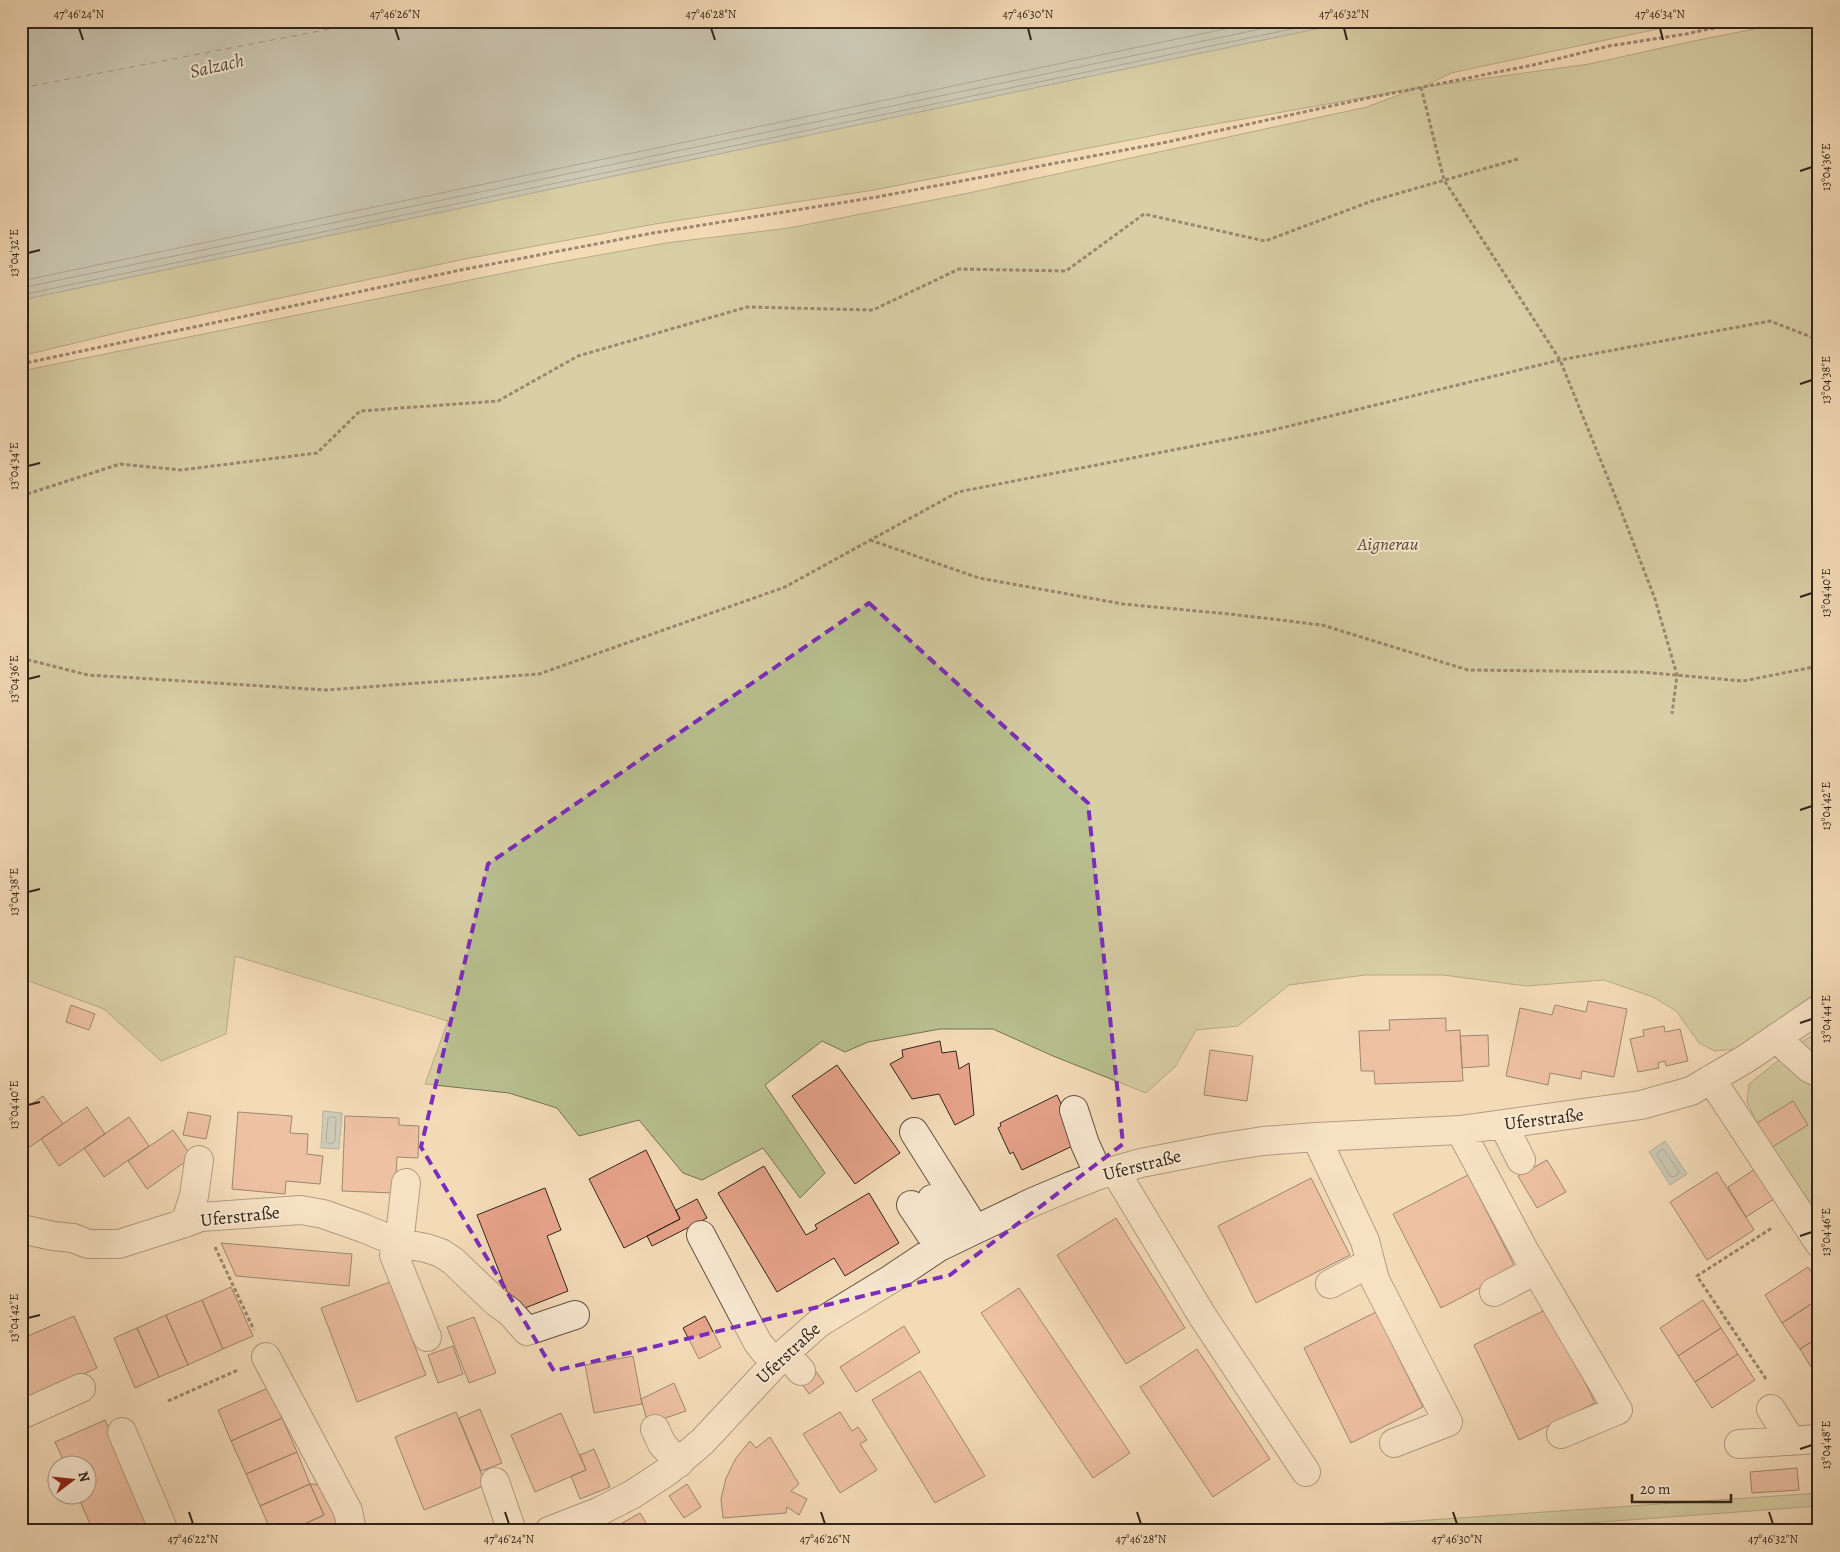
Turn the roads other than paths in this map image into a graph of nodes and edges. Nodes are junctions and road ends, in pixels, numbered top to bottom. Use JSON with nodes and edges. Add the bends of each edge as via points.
{"nodes":[{"id":1,"x":1819,"y":1009,"type":"edge"},
{"id":2,"x":1776,"y":1038,"type":"junction"},
{"id":3,"x":1819,"y":1073,"type":"edge"},
{"id":4,"x":1711,"y":1079,"type":"junction"},
{"id":5,"x":1074,"y":1110,"type":"dead end"},
{"id":6,"x":1503,"y":1124,"type":"junction"},
{"id":7,"x":1460,"y":1130,"type":"junction"},
{"id":8,"x":914,"y":1132,"type":"dead end"},
{"id":9,"x":1316,"y":1136,"type":"junction"},
{"id":10,"x":199,"y":1160,"type":"dead end"},
{"id":11,"x":1521,"y":1160,"type":"dead end"},
{"id":12,"x":1107,"y":1173,"type":"junction"},
{"id":13,"x":406,"y":1183,"type":"dead end"},
{"id":14,"x":922,"y":1202,"type":"dead end"},
{"id":15,"x":193,"y":1220,"type":"junction"},
{"id":16,"x":21,"y":1228,"type":"edge"},
{"id":17,"x":701,"y":1235,"type":"dead end"},
{"id":18,"x":957,"y":1238,"type":"junction"},
{"id":19,"x":399,"y":1243,"type":"junction"},
{"id":20,"x":1819,"y":1243,"type":"edge"},
{"id":21,"x":1370,"y":1263,"type":"junction"},
{"id":22,"x":1536,"y":1270,"type":"junction"},
{"id":23,"x":1330,"y":1284,"type":"dead end"},
{"id":24,"x":1494,"y":1292,"type":"dead end"},
{"id":25,"x":575,"y":1315,"type":"dead end"},
{"id":26,"x":427,"y":1337,"type":"dead end"},
{"id":27,"x":266,"y":1357,"type":"road end"},
{"id":28,"x":787,"y":1362,"type":"junction"},
{"id":29,"x":81,"y":1388,"type":"dead end"},
{"id":30,"x":1771,"y":1409,"type":"road end"},
{"id":31,"x":21,"y":1415,"type":"edge"},
{"id":32,"x":654,"y":1429,"type":"dead end"},
{"id":33,"x":122,"y":1432,"type":"dead end"},
{"id":34,"x":1561,"y":1434,"type":"dead end"},
{"id":35,"x":1819,"y":1438,"type":"edge"},
{"id":36,"x":1791,"y":1440,"type":"junction"},
{"id":37,"x":1394,"y":1443,"type":"dead end"},
{"id":38,"x":1739,"y":1444,"type":"dead end"},
{"id":39,"x":679,"y":1463,"type":"junction"},
{"id":40,"x":1306,"y":1472,"type":"dead end"},
{"id":41,"x":495,"y":1482,"type":"dead end"},
{"id":42,"x":164,"y":1531,"type":"edge"},
{"id":43,"x":352,"y":1531,"type":"edge"},
{"id":44,"x":512,"y":1531,"type":"edge"},
{"id":45,"x":549,"y":1531,"type":"edge"}],
"edges":[{"from":1,"to":2,"type":"street","name":"Uferstraße"},
{"from":2,"to":3,"type":"street"},
{"from":2,"to":4,"type":"street","name":"Uferstraße"},
{"from":4,"to":6,"type":"street","name":"Uferstraße","via":[[1691,1091],[1642,1105]]},
{"from":4,"to":20,"type":"street"},
{"from":5,"to":12,"type":"street","via":[[1085,1144]]},
{"from":6,"to":7,"type":"street","name":"Uferstraße"},
{"from":6,"to":11,"type":"street"},
{"from":7,"to":9,"type":"street","name":"Uferstraße"},
{"from":7,"to":22,"type":"street"},
{"from":8,"to":18,"type":"street"},
{"from":9,"to":12,"type":"street","name":"Uferstraße","via":[[1218,1148]]},
{"from":9,"to":21,"type":"street","via":[[1365,1240]]},
{"from":10,"to":15,"type":"street"},
{"from":12,"to":18,"type":"street","name":"Uferstraße","via":[[1033,1202]]},
{"from":12,"to":40,"type":"street"},
{"from":13,"to":19,"type":"street"},
{"from":14,"to":18,"type":"street"},
{"from":15,"to":16,"type":"street","name":"Uferstraße","via":[[119,1244],[88,1244]]},
{"from":15,"to":19,"type":"street","name":"Uferstraße","via":[[301,1210],[342,1220]]},
{"from":17,"to":28,"type":"street","via":[[758,1343]]},
{"from":18,"to":28,"type":"street","name":"Uferstraße","via":[[819,1323]]},
{"from":19,"to":25,"type":"street","name":"Uferstraße","via":[[426,1248],[454,1261],[527,1331]]},
{"from":19,"to":26,"type":"street","via":[[394,1255]]},
{"from":21,"to":23,"type":"street"},
{"from":21,"to":37,"type":"street","via":[[1375,1280],[1448,1422]]},
{"from":22,"to":24,"type":"street"},
{"from":22,"to":34,"type":"street","via":[[1618,1410]]},
{"from":27,"to":43,"type":"street","via":[[348,1511]]},
{"from":28,"to":39,"type":"street","name":"Uferstraße"},
{"from":29,"to":31,"type":"street"},
{"from":30,"to":36,"type":"street"},
{"from":32,"to":39,"type":"street"},
{"from":33,"to":42,"type":"street"},
{"from":35,"to":36,"type":"street"},
{"from":36,"to":38,"type":"street"},
{"from":39,"to":45,"type":"street","name":"Uferstraße","via":[[621,1501]]},
{"from":41,"to":44,"type":"street"}]}
